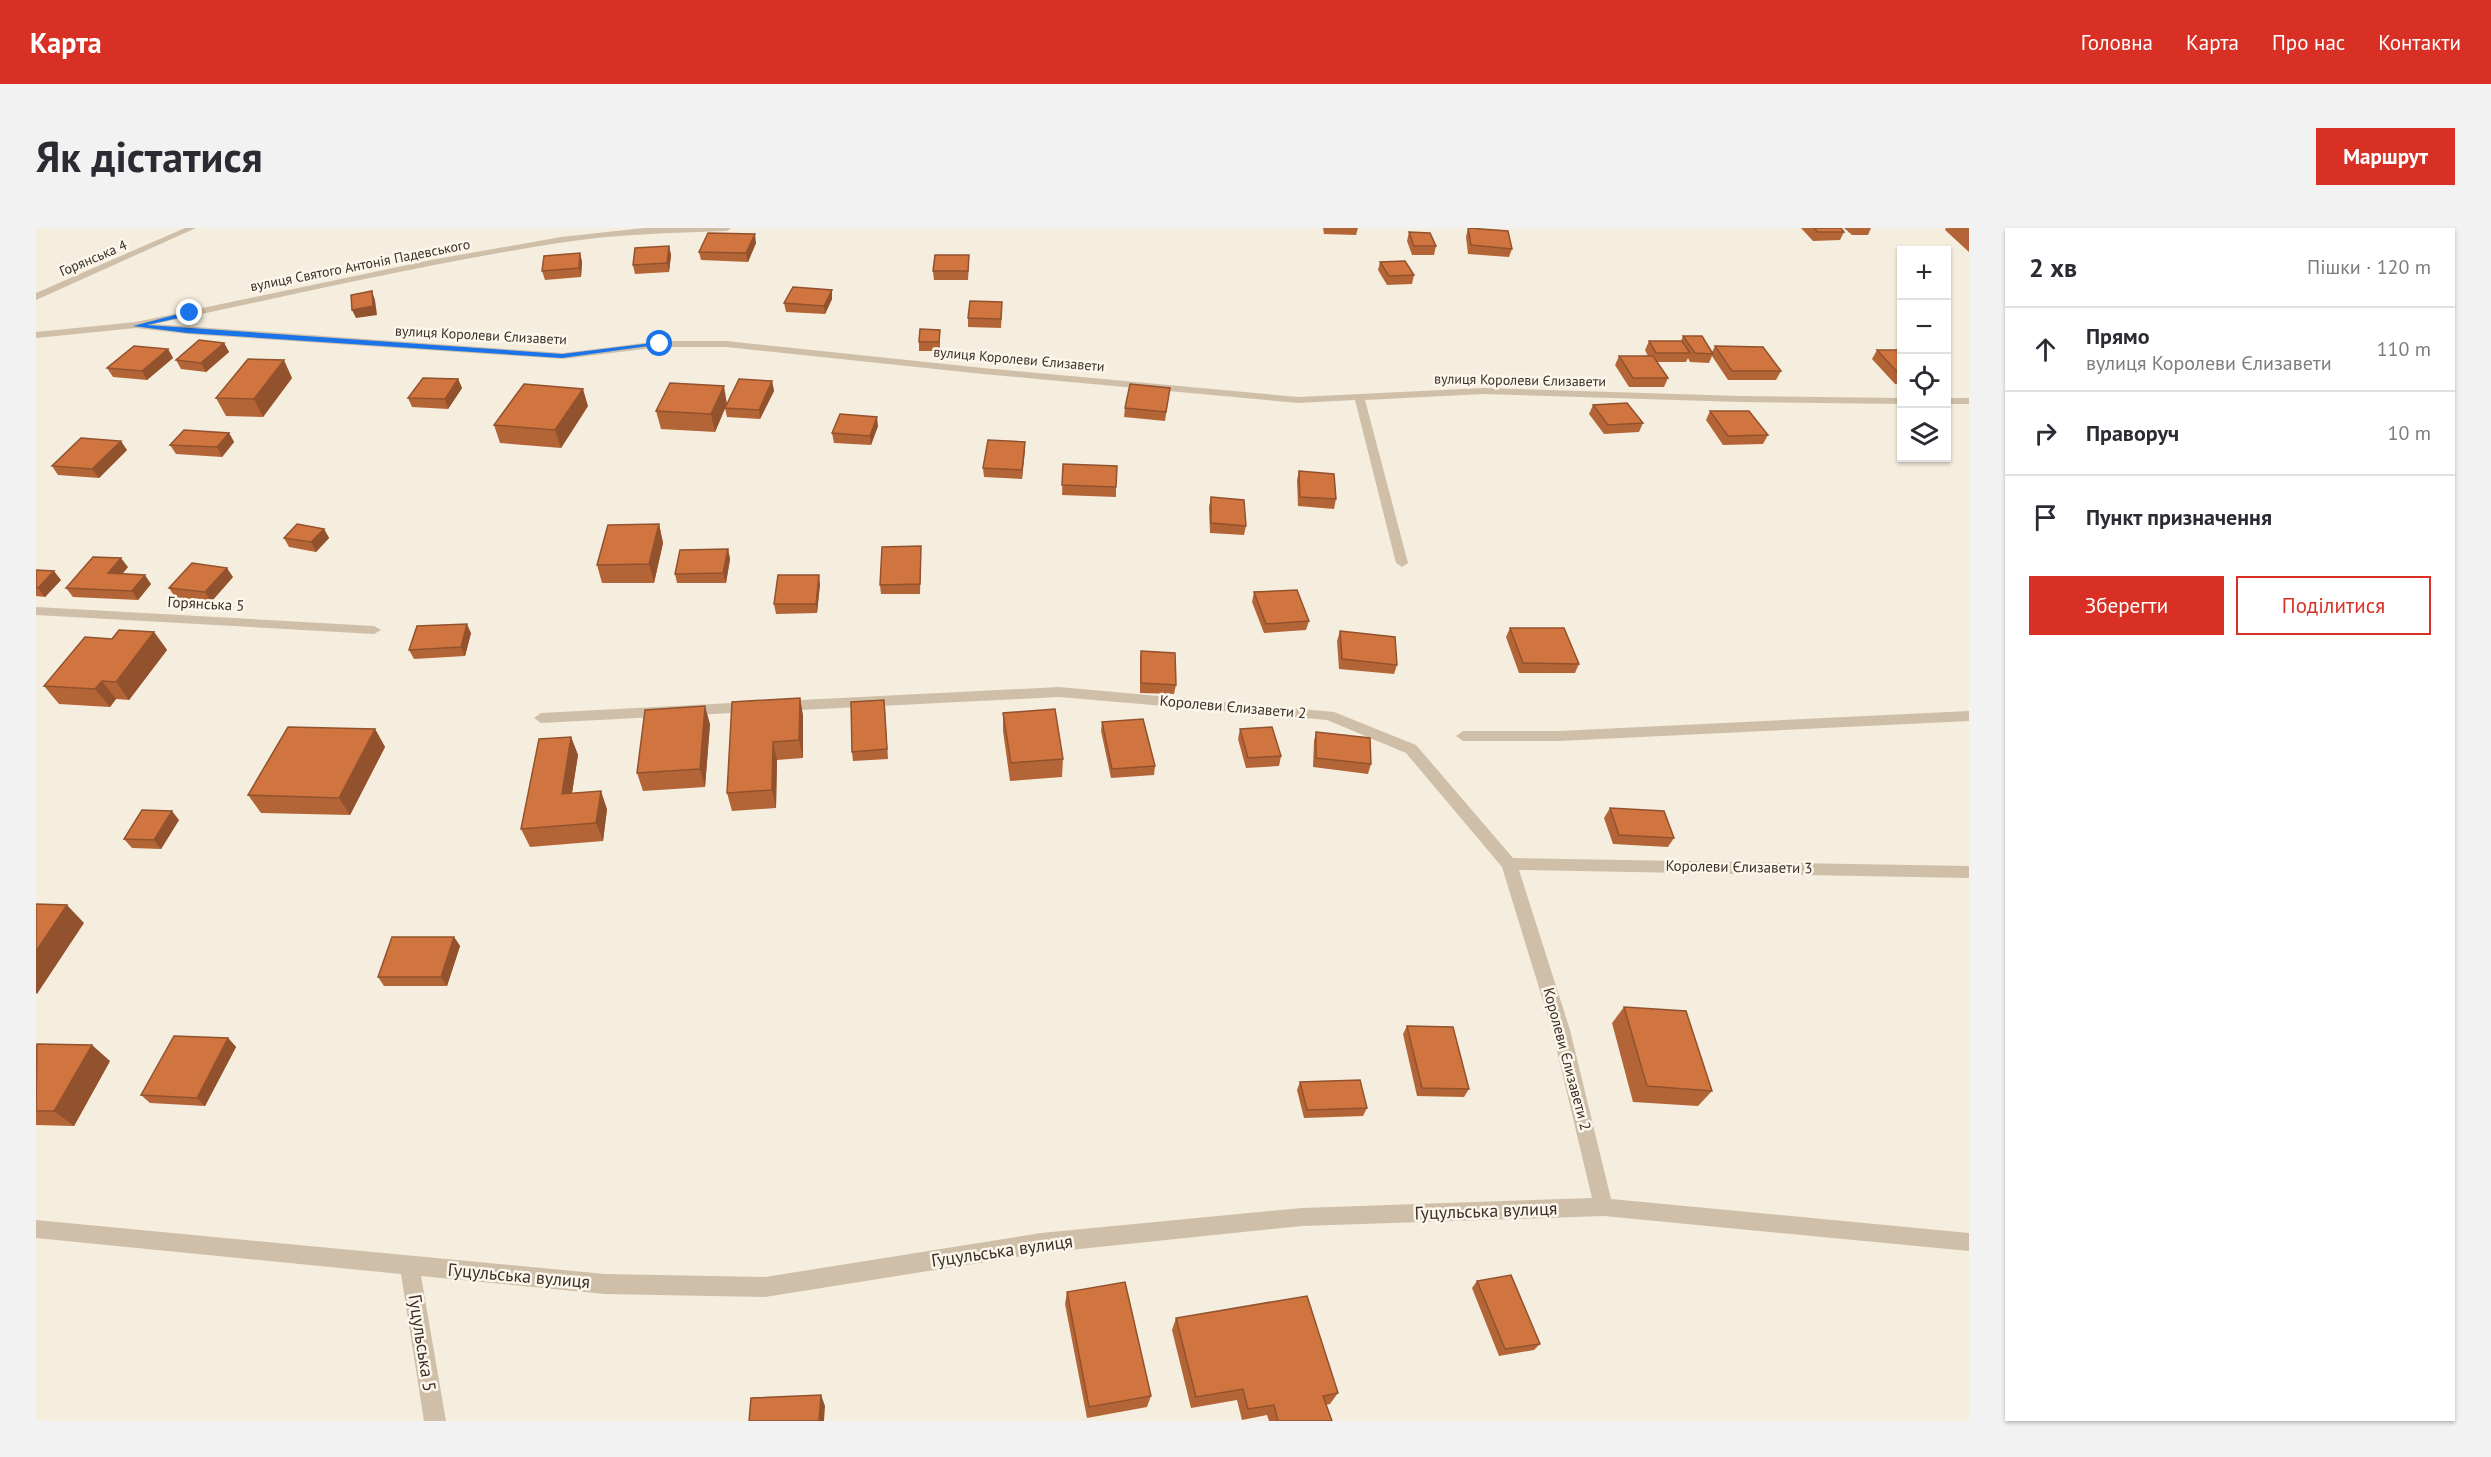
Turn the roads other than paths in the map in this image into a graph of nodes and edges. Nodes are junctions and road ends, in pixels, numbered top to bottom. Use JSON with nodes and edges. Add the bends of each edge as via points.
{"nodes":[{"id":1,"x":192,"y":228,"type":"edge"},
{"id":2,"x":727,"y":228,"type":"edge"},
{"id":3,"x":36,"y":297,"type":"edge"},
{"id":4,"x":136,"y":326,"type":"junction"},
{"id":5,"x":36,"y":335,"type":"edge"},
{"id":6,"x":1359,"y":397,"type":"junction"},
{"id":7,"x":1897,"y":401,"type":"edge"},
{"id":8,"x":1951,"y":401,"type":"edge"},
{"id":9,"x":1969,"y":401,"type":"edge"},
{"id":10,"x":1402,"y":563,"type":"dead end"},
{"id":11,"x":36,"y":611,"type":"edge"},
{"id":12,"x":374,"y":630,"type":"dead end"},
{"id":13,"x":1969,"y":716,"type":"edge"},
{"id":14,"x":541,"y":718,"type":"dead end"},
{"id":15,"x":1463,"y":736,"type":"dead end"},
{"id":16,"x":1509,"y":864,"type":"junction"},
{"id":17,"x":1969,"y":872,"type":"edge"},
{"id":18,"x":1604,"y":1207,"type":"junction"},
{"id":19,"x":36,"y":1229,"type":"edge"},
{"id":20,"x":1969,"y":1242,"type":"edge"},
{"id":21,"x":409,"y":1265,"type":"junction"},
{"id":22,"x":435,"y":1421,"type":"edge"}],
"edges":[{"from":1,"to":3,"type":"street","name":"Горянська 4"},
{"from":2,"to":4,"type":"street","name":"вулиця Святого Антонія Падевського","via":[[561,240],[431,263]]},
{"from":4,"to":5,"type":"street","name":"вулиця Святого Антонія Падевського"},
{"from":4,"to":6,"type":"street","name":"вулиця Королеви Єлизавети","via":[[562,356],[660,344],[726,344],[1298,399]]},
{"from":6,"to":7,"type":"street","name":"вулиця Королеви Єлизавети","via":[[1483,391]]},
{"from":6,"to":10,"type":"street"},
{"from":8,"to":9,"type":"street"},
{"from":11,"to":12,"type":"street","name":"Горянська 5"},
{"from":13,"to":15,"type":"street","via":[[1559,736]]},
{"from":14,"to":16,"type":"street","name":"Королеви Єлизавети 2","via":[[1059,692],[1329,715],[1411,749]]},
{"from":16,"to":17,"type":"street","name":"Королеви Єлизавети 3"},
{"from":16,"to":18,"type":"street","name":"Королеви Єлизавети 2","via":[[1561,1030]]},
{"from":18,"to":20,"type":"street","name":"Гуцульська вулиця"},
{"from":18,"to":21,"type":"street","name":"Гуцульська вулиця","via":[[1302,1217],[1041,1243],[765,1287],[605,1284]]},
{"from":19,"to":21,"type":"street","name":"Гуцульська вулиця"},
{"from":21,"to":22,"type":"street","name":"Гуцульська 5"}]}
